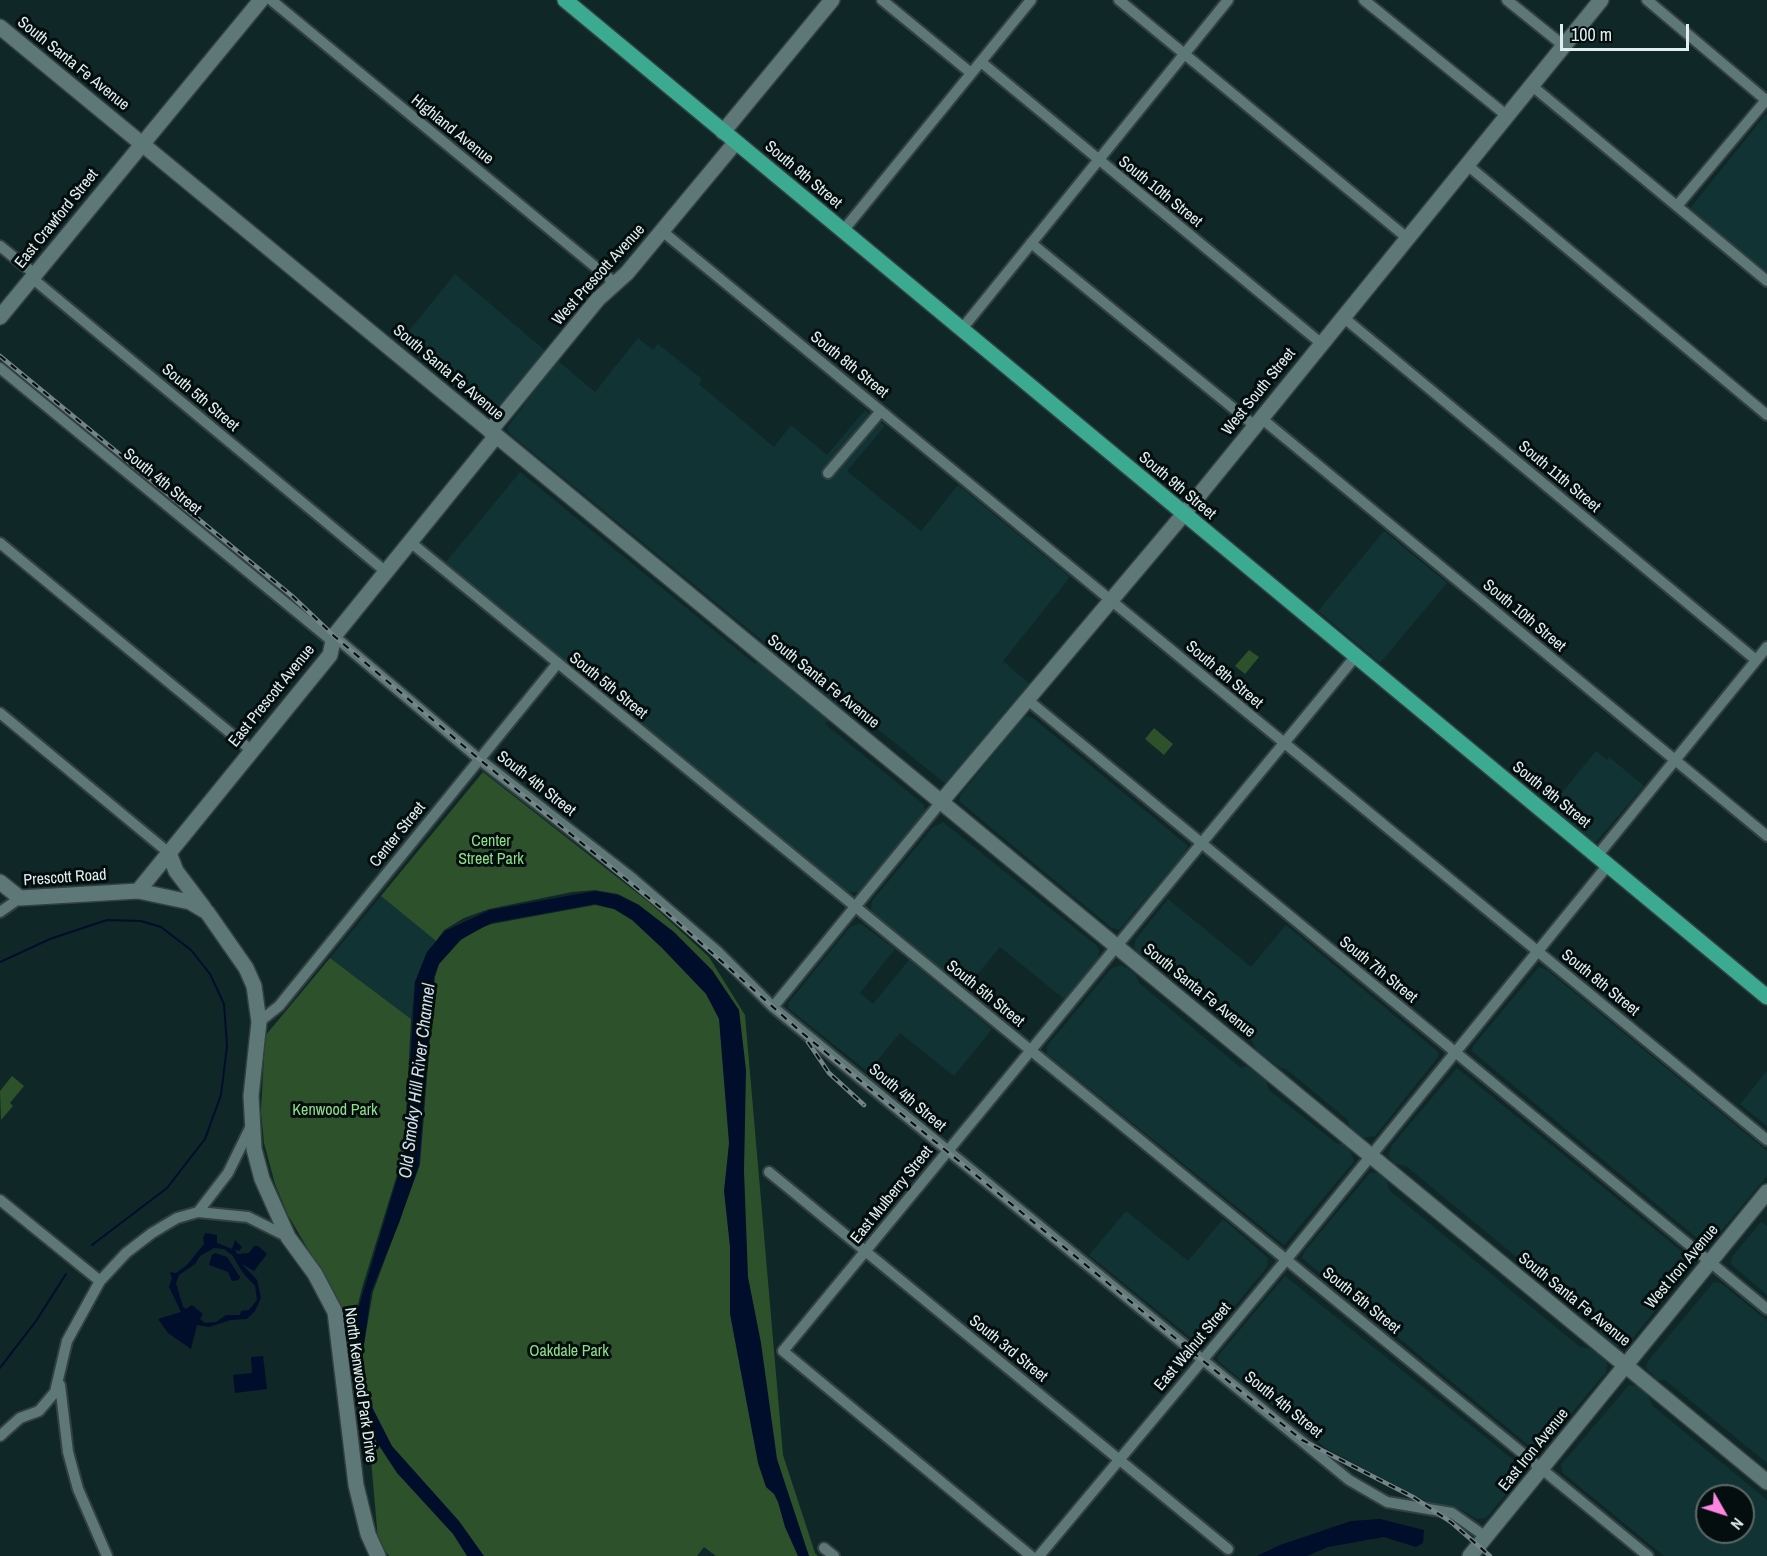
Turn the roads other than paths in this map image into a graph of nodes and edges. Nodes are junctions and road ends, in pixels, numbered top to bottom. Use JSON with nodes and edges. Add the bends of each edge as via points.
{"nodes":[{"id":1,"x":261,"y":0,"type":"edge"},
{"id":2,"x":271,"y":0,"type":"edge"},
{"id":3,"x":565,"y":0,"type":"edge"},
{"id":4,"x":832,"y":0,"type":"edge"},
{"id":5,"x":882,"y":0,"type":"edge"},
{"id":6,"x":1031,"y":0,"type":"edge"},
{"id":7,"x":1119,"y":0,"type":"edge"},
{"id":8,"x":1228,"y":0,"type":"edge"},
{"id":9,"x":1364,"y":0,"type":"edge"},
{"id":10,"x":1507,"y":0,"type":"edge"},
{"id":11,"x":1601,"y":0,"type":"edge"},
{"id":12,"x":1647,"y":0,"type":"edge"},
{"id":13,"x":0,"y":27,"type":"edge"},
{"id":14,"x":1564,"y":46,"type":"junction"},
{"id":15,"x":1184,"y":54,"type":"junction"},
{"id":16,"x":981,"y":62,"type":"junction"},
{"id":17,"x":971,"y":73,"type":"junction"},
{"id":18,"x":1531,"y":85,"type":"junction"},
{"id":19,"x":1767,"y":100,"type":"edge"},
{"id":20,"x":1506,"y":115,"type":"junction"},
{"id":21,"x":723,"y":132,"type":"junction"},
{"id":22,"x":735,"y":142,"type":"junction"},
{"id":23,"x":142,"y":144,"type":"junction"},
{"id":24,"x":1099,"y":160,"type":"junction"},
{"id":25,"x":1466,"y":164,"type":"junction"},
{"id":26,"x":1677,"y":206,"type":"junction"},
{"id":27,"x":662,"y":231,"type":"junction"},
{"id":28,"x":842,"y":232,"type":"junction"},
{"id":29,"x":1406,"y":237,"type":"junction"},
{"id":30,"x":1031,"y":243,"type":"junction"},
{"id":31,"x":0,"y":246,"type":"edge"},
{"id":32,"x":32,"y":278,"type":"junction"},
{"id":33,"x":1767,"y":281,"type":"edge"},
{"id":34,"x":615,"y":283,"type":"junction"},
{"id":35,"x":0,"y":317,"type":"edge"},
{"id":36,"x":1343,"y":317,"type":"junction"},
{"id":37,"x":961,"y":330,"type":"junction"},
{"id":38,"x":1322,"y":344,"type":"junction"},
{"id":39,"x":0,"y":368,"type":"edge"},
{"id":40,"x":881,"y":411,"type":"junction"},
{"id":41,"x":1767,"y":415,"type":"edge"},
{"id":42,"x":1258,"y":422,"type":"junction"},
{"id":43,"x":493,"y":434,"type":"junction"},
{"id":44,"x":828,"y":473,"type":"dead end"},
{"id":45,"x":1183,"y":515,"type":"junction"},
{"id":46,"x":409,"y":541,"type":"junction"},
{"id":47,"x":0,"y":543,"type":"edge"},
{"id":48,"x":385,"y":571,"type":"junction"},
{"id":49,"x":1111,"y":600,"type":"junction"},
{"id":50,"x":333,"y":639,"type":"junction"},
{"id":51,"x":1767,"y":647,"type":"edge"},
{"id":52,"x":1355,"y":657,"type":"junction"},
{"id":53,"x":1756,"y":660,"type":"junction"},
{"id":54,"x":557,"y":664,"type":"junction"},
{"id":55,"x":1029,"y":701,"type":"junction"},
{"id":56,"x":0,"y":713,"type":"edge"},
{"id":57,"x":1284,"y":745,"type":"junction"},
{"id":58,"x":251,"y":750,"type":"junction"},
{"id":59,"x":479,"y":759,"type":"junction"},
{"id":60,"x":1675,"y":759,"type":"junction"},
{"id":61,"x":941,"y":802,"type":"junction"},
{"id":62,"x":1767,"y":836,"type":"edge"},
{"id":63,"x":1202,"y":844,"type":"junction"},
{"id":64,"x":169,"y":853,"type":"junction"},
{"id":65,"x":1603,"y":861,"type":"junction"},
{"id":66,"x":0,"y":882,"type":"edge"},
{"id":67,"x":138,"y":891,"type":"junction"},
{"id":68,"x":20,"y":898,"type":"junction"},
{"id":69,"x":855,"y":907,"type":"junction"},
{"id":70,"x":0,"y":912,"type":"edge"},
{"id":71,"x":207,"y":912,"type":"junction"},
{"id":72,"x":1116,"y":946,"type":"junction"},
{"id":73,"x":1538,"y":952,"type":"junction"},
{"id":74,"x":1767,"y":997,"type":"edge"},
{"id":75,"x":773,"y":1007,"type":"junction"},
{"id":76,"x":259,"y":1022,"type":"junction"},
{"id":77,"x":1030,"y":1050,"type":"junction"},
{"id":78,"x":1455,"y":1053,"type":"junction"},
{"id":79,"x":250,"y":1126,"type":"junction"},
{"id":80,"x":1767,"y":1140,"type":"edge"},
{"id":81,"x":948,"y":1151,"type":"junction"},
{"id":82,"x":1370,"y":1156,"type":"junction"},
{"id":83,"x":769,"y":1172,"type":"dead end"},
{"id":84,"x":1767,"y":1192,"type":"edge"},
{"id":85,"x":0,"y":1200,"type":"edge"},
{"id":86,"x":198,"y":1212,"type":"junction"},
{"id":87,"x":288,"y":1237,"type":"junction"},
{"id":88,"x":864,"y":1252,"type":"junction"},
{"id":89,"x":1286,"y":1260,"type":"junction"},
{"id":90,"x":1709,"y":1262,"type":"junction"},
{"id":91,"x":100,"y":1281,"type":"junction"},
{"id":92,"x":1767,"y":1309,"type":"edge"},
{"id":93,"x":1202,"y":1360,"type":"junction"},
{"id":94,"x":1624,"y":1365,"type":"junction"},
{"id":95,"x":59,"y":1379,"type":"junction"},
{"id":96,"x":39,"y":1411,"type":"junction"},
{"id":97,"x":63,"y":1414,"type":"junction"},
{"id":98,"x":0,"y":1436,"type":"edge"},
{"id":99,"x":1119,"y":1460,"type":"junction"},
{"id":100,"x":1542,"y":1469,"type":"junction"},
{"id":101,"x":1767,"y":1482,"type":"edge"},
{"id":102,"x":1486,"y":1537,"type":"junction"},
{"id":103,"x":824,"y":1548,"type":"dead end"},
{"id":104,"x":1228,"y":1549,"type":"dead end"},
{"id":105,"x":107,"y":1556,"type":"edge"},
{"id":106,"x":378,"y":1556,"type":"edge"},
{"id":107,"x":834,"y":1556,"type":"edge"},
{"id":108,"x":1031,"y":1556,"type":"edge"},
{"id":109,"x":1038,"y":1556,"type":"edge"},
{"id":110,"x":1470,"y":1556,"type":"edge"},
{"id":111,"x":1648,"y":1556,"type":"edge"}],
"edges":[{"from":1,"to":23,"type":"street","name":"East Crawford Street"},
{"from":2,"to":34,"type":"street","name":"Highland Avenue"},
{"from":3,"to":21,"type":"main road","name":"South 9th Street"},
{"from":4,"to":21,"type":"street"},
{"from":5,"to":17,"type":"street"},
{"from":6,"to":16,"type":"street"},
{"from":7,"to":15,"type":"street"},
{"from":8,"to":15,"type":"street"},
{"from":9,"to":20,"type":"street"},
{"from":10,"to":14,"type":"street"},
{"from":11,"to":14,"type":"street","name":"West South Street"},
{"from":12,"to":19,"type":"street"},
{"from":13,"to":23,"type":"street","name":"South Santa Fe Avenue"},
{"from":14,"to":18,"type":"street","name":"West South Street"},
{"from":15,"to":24,"type":"street"},
{"from":15,"to":29,"type":"street"},
{"from":16,"to":17,"type":"street"},
{"from":16,"to":24,"type":"street","name":"South 10th Street"},
{"from":17,"to":28,"type":"street"},
{"from":18,"to":20,"type":"street","name":"West South Street"},
{"from":18,"to":26,"type":"street"},
{"from":19,"to":26,"type":"street"},
{"from":20,"to":25,"type":"street","name":"West South Street"},
{"from":21,"to":22,"type":"main road","name":"South 9th Street"},
{"from":22,"to":27,"type":"street","name":"West Prescott Avenue"},
{"from":22,"to":28,"type":"main road","name":"South 9th Street"},
{"from":23,"to":32,"type":"street","name":"East Crawford Street"},
{"from":23,"to":43,"type":"street","name":"South Santa Fe Avenue"},
{"from":24,"to":30,"type":"street"},
{"from":24,"to":38,"type":"street","name":"South 10th Street"},
{"from":25,"to":29,"type":"street","name":"West South Street"},
{"from":25,"to":41,"type":"street"},
{"from":26,"to":33,"type":"street"},
{"from":27,"to":34,"type":"street","name":"West Prescott Avenue"},
{"from":27,"to":40,"type":"street","name":"South 8th Street"},
{"from":28,"to":37,"type":"main road","name":"South 9th Street"},
{"from":29,"to":36,"type":"street","name":"West South Street"},
{"from":30,"to":37,"type":"street"},
{"from":30,"to":42,"type":"street","name":"South 10th Street"},
{"from":31,"to":32,"type":"street","name":"South 5th Street","via":[[31,271]]},
{"from":32,"to":35,"type":"street","name":"East Crawford Street"},
{"from":32,"to":48,"type":"street","name":"South 5th Street"},
{"from":34,"to":43,"type":"street","name":"West Prescott Avenue","via":[[598,298]]},
{"from":36,"to":38,"type":"street","name":"West South Street"},
{"from":36,"to":53,"type":"street","name":"South 11th Street"},
{"from":37,"to":45,"type":"main road","name":"South 9th Street"},
{"from":38,"to":42,"type":"street","name":"West South Street"},
{"from":39,"to":50,"type":"street","name":"South 4th Street"},
{"from":40,"to":44,"type":"street"},
{"from":40,"to":49,"type":"street","name":"South 8th Street"},
{"from":42,"to":45,"type":"street","name":"West South Street"},
{"from":42,"to":60,"type":"street","name":"South 10th Street"},
{"from":43,"to":46,"type":"street","name":"East Prescott Avenue"},
{"from":43,"to":61,"type":"street","name":"South Santa Fe Avenue"},
{"from":45,"to":49,"type":"street","name":"West South Street"},
{"from":45,"to":52,"type":"main road","name":"South 9th Street"},
{"from":46,"to":48,"type":"street","name":"East Prescott Avenue"},
{"from":46,"to":54,"type":"street","name":"South 5th Street"},
{"from":47,"to":58,"type":"street"},
{"from":48,"to":50,"type":"street","name":"East Prescott Avenue"},
{"from":49,"to":55,"type":"street","name":"West South Street"},
{"from":49,"to":57,"type":"street","name":"South 8th Street"},
{"from":50,"to":58,"type":"street","name":"East Prescott Avenue","via":[[330,655]]},
{"from":50,"to":59,"type":"street","name":"South 4th Street"},
{"from":51,"to":53,"type":"street","name":"East Walnut Street"},
{"from":52,"to":57,"type":"street","name":"East Mulberry Street"},
{"from":52,"to":65,"type":"main road","name":"South 9th Street"},
{"from":53,"to":60,"type":"street","name":"East Walnut Street"},
{"from":54,"to":59,"type":"street","name":"Center Street"},
{"from":54,"to":69,"type":"street","name":"South 5th Street"},
{"from":55,"to":61,"type":"street","name":"West South Street"},
{"from":55,"to":63,"type":"street","name":"South 7th Street"},
{"from":56,"to":64,"type":"street"},
{"from":57,"to":63,"type":"street","name":"East Mulberry Street"},
{"from":57,"to":73,"type":"street","name":"South 8th Street"},
{"from":58,"to":64,"type":"street","name":"East Prescott Avenue"},
{"from":59,"to":75,"type":"street","name":"South 4th Street","via":[[640,885],[717,951]]},
{"from":59,"to":76,"type":"street","name":"Center Street","via":[[279,1006]]},
{"from":60,"to":62,"type":"street","name":"South 10th Street"},
{"from":60,"to":65,"type":"street","name":"East Walnut Street"},
{"from":61,"to":69,"type":"street"},
{"from":61,"to":72,"type":"street","name":"South Santa Fe Avenue"},
{"from":63,"to":72,"type":"street","name":"East Mulberry Street"},
{"from":63,"to":78,"type":"street","name":"South 7th Street"},
{"from":64,"to":67,"type":"street","name":"East Prescott Avenue"},
{"from":64,"to":71,"type":"street","name":"North Kenwood Park Drive","via":[[176,871]]},
{"from":65,"to":73,"type":"street","name":"East Walnut Street"},
{"from":65,"to":74,"type":"main road","name":"South 9th Street"},
{"from":66,"to":68,"type":"street"},
{"from":67,"to":68,"type":"street","name":"Prescott Road"},
{"from":67,"to":71,"type":"street","name":"Prescott Road","via":[[181,900]]},
{"from":68,"to":70,"type":"street","name":"Prescott Road"},
{"from":69,"to":75,"type":"street"},
{"from":69,"to":77,"type":"street","name":"South 5th Street"},
{"from":71,"to":76,"type":"street","name":"North Kenwood Park Drive","via":[[250,977]]},
{"from":72,"to":77,"type":"street","name":"East Mulberry Street"},
{"from":72,"to":82,"type":"street","name":"South Santa Fe Avenue"},
{"from":73,"to":78,"type":"street","name":"East Walnut Street"},
{"from":73,"to":80,"type":"street","name":"South 8th Street"},
{"from":75,"to":81,"type":"street","name":"South 4th Street"},
{"from":76,"to":79,"type":"street","name":"North Kenwood Park Drive"},
{"from":77,"to":81,"type":"street","name":"East Mulberry Street"},
{"from":77,"to":89,"type":"street","name":"South 5th Street"},
{"from":78,"to":82,"type":"street","name":"East Walnut Street"},
{"from":78,"to":90,"type":"street","name":"South 7th Street"},
{"from":79,"to":86,"type":"street","via":[[228,1173]]},
{"from":79,"to":87,"type":"street","name":"North Kenwood Park Drive","via":[[259,1171]]},
{"from":81,"to":88,"type":"street","name":"East Mulberry Street"},
{"from":81,"to":93,"type":"street","name":"South 4th Street"},
{"from":82,"to":89,"type":"street","name":"East Walnut Street"},
{"from":82,"to":94,"type":"street","name":"South Santa Fe Avenue"},
{"from":83,"to":88,"type":"street","name":"South 3rd Street"},
{"from":84,"to":90,"type":"street","name":"West Iron Avenue"},
{"from":85,"to":91,"type":"street"},
{"from":86,"to":87,"type":"street","via":[[248,1217]]},
{"from":86,"to":91,"type":"street","via":[[177,1218],[152,1233]]},
{"from":87,"to":106,"type":"street","name":"North Kenwood Park Drive","via":[[315,1274],[334,1312],[356,1485],[368,1534]]},
{"from":88,"to":99,"type":"street","name":"South 3rd Street"},
{"from":88,"to":108,"type":"street","name":"East Mulberry Street","via":[[783,1351]]},
{"from":89,"to":93,"type":"street","name":"East Walnut Street"},
{"from":89,"to":100,"type":"street","name":"South 5th Street"},
{"from":90,"to":92,"type":"street","name":"South 7th Street"},
{"from":90,"to":94,"type":"street","name":"West Iron Avenue"},
{"from":91,"to":95,"type":"street","via":[[67,1341]]},
{"from":93,"to":99,"type":"street","name":"East Walnut Street"},
{"from":93,"to":102,"type":"street","name":"South 4th Street","via":[[1349,1480],[1387,1502],[1452,1513]]},
{"from":94,"to":100,"type":"street","name":"East Iron Avenue"},
{"from":94,"to":101,"type":"street","name":"South Santa Fe Avenue"},
{"from":95,"to":96,"type":"street","via":[[55,1392]]},
{"from":95,"to":97,"type":"street"},
{"from":96,"to":97,"type":"street"},
{"from":96,"to":98,"type":"street","via":[[20,1418]]},
{"from":97,"to":105,"type":"street","via":[[78,1489]]},
{"from":99,"to":104,"type":"street","name":"South 3rd Street"},
{"from":99,"to":109,"type":"street","name":"East Walnut Street"},
{"from":100,"to":102,"type":"street","name":"East Iron Avenue"},
{"from":100,"to":111,"type":"street","name":"South 5th Street"},
{"from":102,"to":110,"type":"street","name":"East Iron Avenue"},
{"from":103,"to":107,"type":"street"}]}
